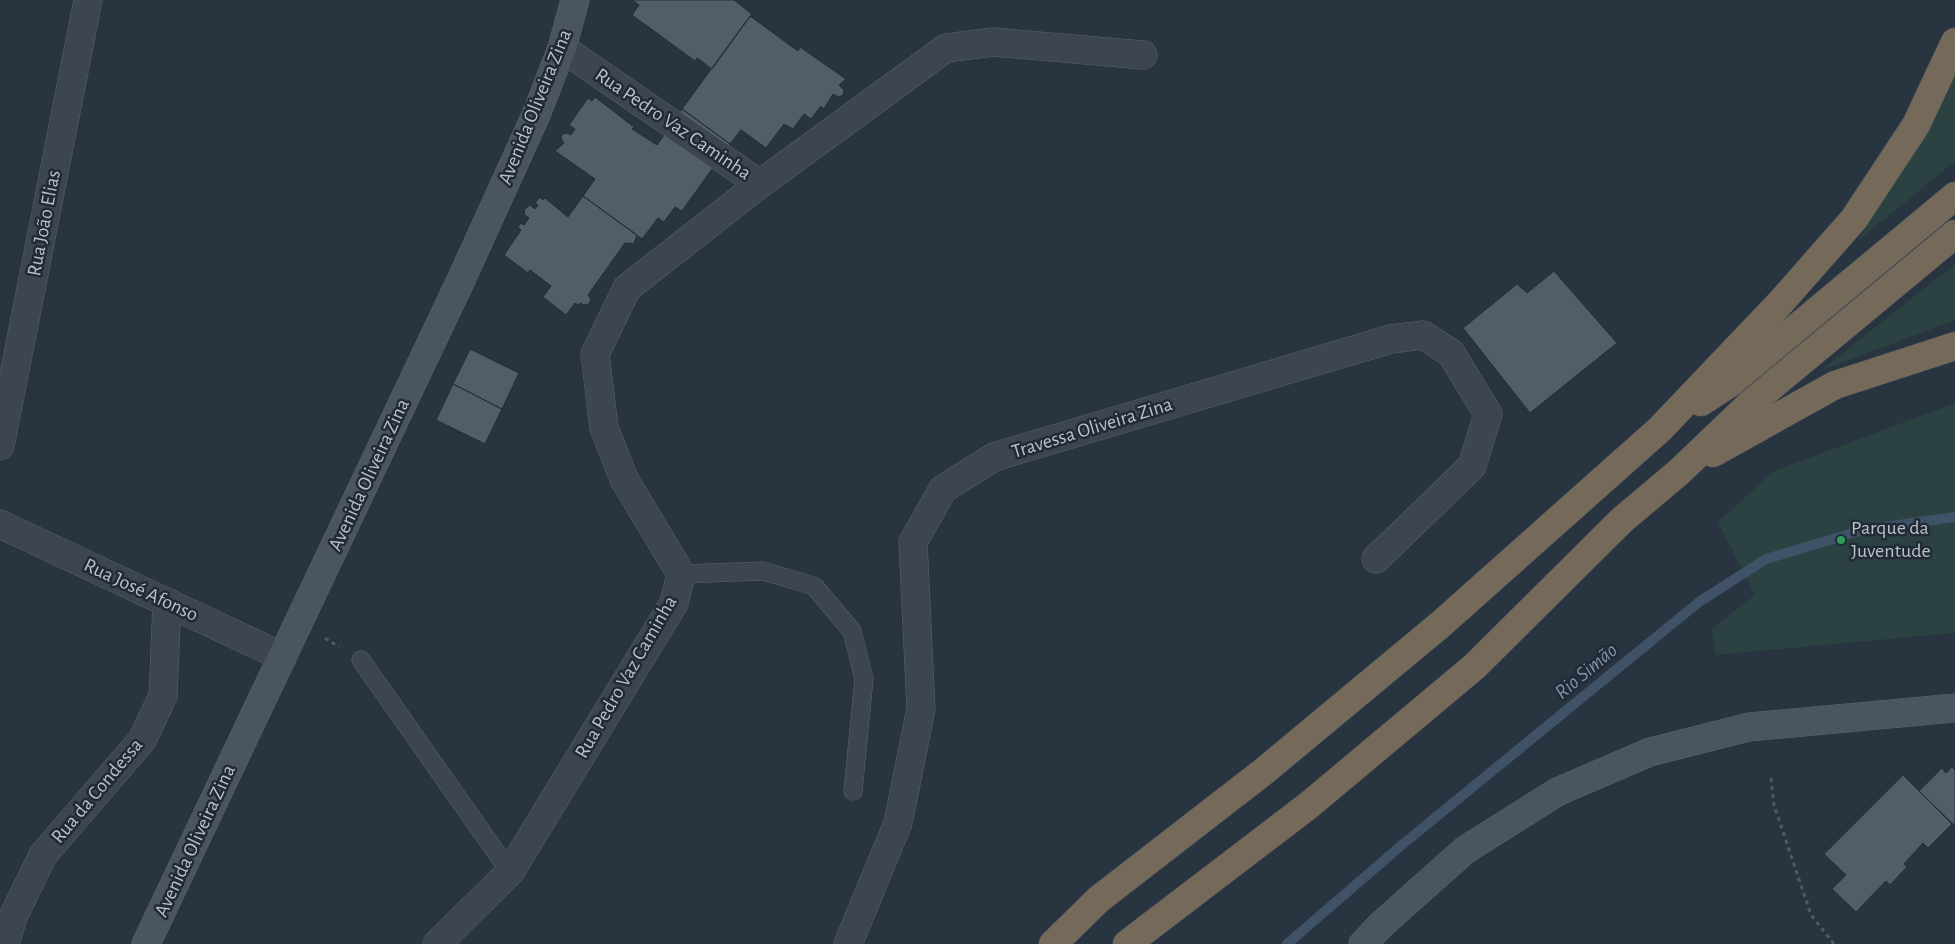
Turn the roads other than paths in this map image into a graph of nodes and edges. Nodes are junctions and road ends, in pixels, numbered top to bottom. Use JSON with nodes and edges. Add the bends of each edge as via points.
{"nodes":[{"id":1,"x":88,"y":0,"type":"edge"},
{"id":2,"x":575,"y":0,"type":"edge"},
{"id":3,"x":1955,"y":42,"type":"edge"},
{"id":4,"x":562,"y":48,"type":"junction"},
{"id":5,"x":1143,"y":55,"type":"dead end"},
{"id":6,"x":760,"y":184,"type":"junction"},
{"id":7,"x":1955,"y":196,"type":"edge"},
{"id":8,"x":1955,"y":234,"type":"edge"},
{"id":9,"x":1955,"y":346,"type":"edge"},
{"id":10,"x":1660,"y":429,"type":"junction"},
{"id":11,"x":0,"y":446,"type":"edge"},
{"id":12,"x":1679,"y":472,"type":"junction"},
{"id":13,"x":1,"y":522,"type":"edge"},
{"id":14,"x":1376,"y":559,"type":"dead end"},
{"id":15,"x":681,"y":574,"type":"junction"},
{"id":16,"x":167,"y":602,"type":"junction"},
{"id":17,"x":281,"y":656,"type":"junction"},
{"id":18,"x":360,"y":660,"type":"dead end"},
{"id":19,"x":1955,"y":708,"type":"edge"},
{"id":20,"x":853,"y":790,"type":"dead end"},
{"id":21,"x":510,"y":872,"type":"junction"},
{"id":22,"x":5,"y":944,"type":"edge"},
{"id":23,"x":146,"y":944,"type":"edge"},
{"id":24,"x":437,"y":944,"type":"edge"},
{"id":25,"x":848,"y":944,"type":"edge"},
{"id":26,"x":1053,"y":944,"type":"edge"},
{"id":27,"x":1127,"y":944,"type":"edge"},
{"id":28,"x":1363,"y":944,"type":"edge"}],
"edges":[{"from":1,"to":11,"type":"street","name":"Rua João Elias"},
{"from":2,"to":4,"type":"street","name":"Avenida Oliveira Zina"},
{"from":3,"to":10,"type":"highway","via":[[1916,125],[1854,219],[1781,302]]},
{"from":4,"to":6,"type":"street","name":"Rua Pedro Vaz Caminha"},
{"from":4,"to":17,"type":"street","name":"Avenida Oliveira Zina","via":[[536,115],[465,272]]},
{"from":5,"to":6,"type":"street","via":[[993,42],[946,48]]},
{"from":6,"to":15,"type":"street","name":"Rua Pedro Vaz Caminha","via":[[627,288],[595,354],[607,437],[624,479]]},
{"from":7,"to":10,"type":"highway","via":[[1730,383]]},
{"from":8,"to":12,"type":"highway","via":[[1749,405]]},
{"from":9,"to":12,"type":"highway","via":[[1835,385]]},
{"from":10,"to":26,"type":"highway","via":[[1441,624],[1263,772],[1099,898]]},
{"from":12,"to":27,"type":"highway","via":[[1622,520],[1475,666],[1309,805]]},
{"from":13,"to":16,"type":"street","name":"Rua José Afonso","via":[[20,534]]},
{"from":14,"to":25,"type":"street","name":"Travessa Oliveira Zina","via":[[1472,466],[1488,414],[1452,353],[1423,335],[1391,339],[994,457],[943,489],[913,542],[921,708],[898,823]]},
{"from":15,"to":20,"type":"lane","via":[[763,571],[814,586],[852,631],[864,679]]},
{"from":15,"to":21,"type":"street","name":"Rua Pedro Vaz Caminha","via":[[670,611]]},
{"from":16,"to":17,"type":"street","name":"Rua José Afonso"},
{"from":16,"to":22,"type":"street","name":"Rua da Condessa","via":[[162,696],[142,740],[43,855],[12,917]]},
{"from":17,"to":23,"type":"street","name":"Avenida Oliveira Zina"},
{"from":18,"to":21,"type":"lane"},
{"from":19,"to":28,"type":"street","via":[[1749,726],[1650,752],[1557,792],[1465,850]]},
{"from":21,"to":24,"type":"street","name":"Rua Pedro Vaz Caminha"}]}
